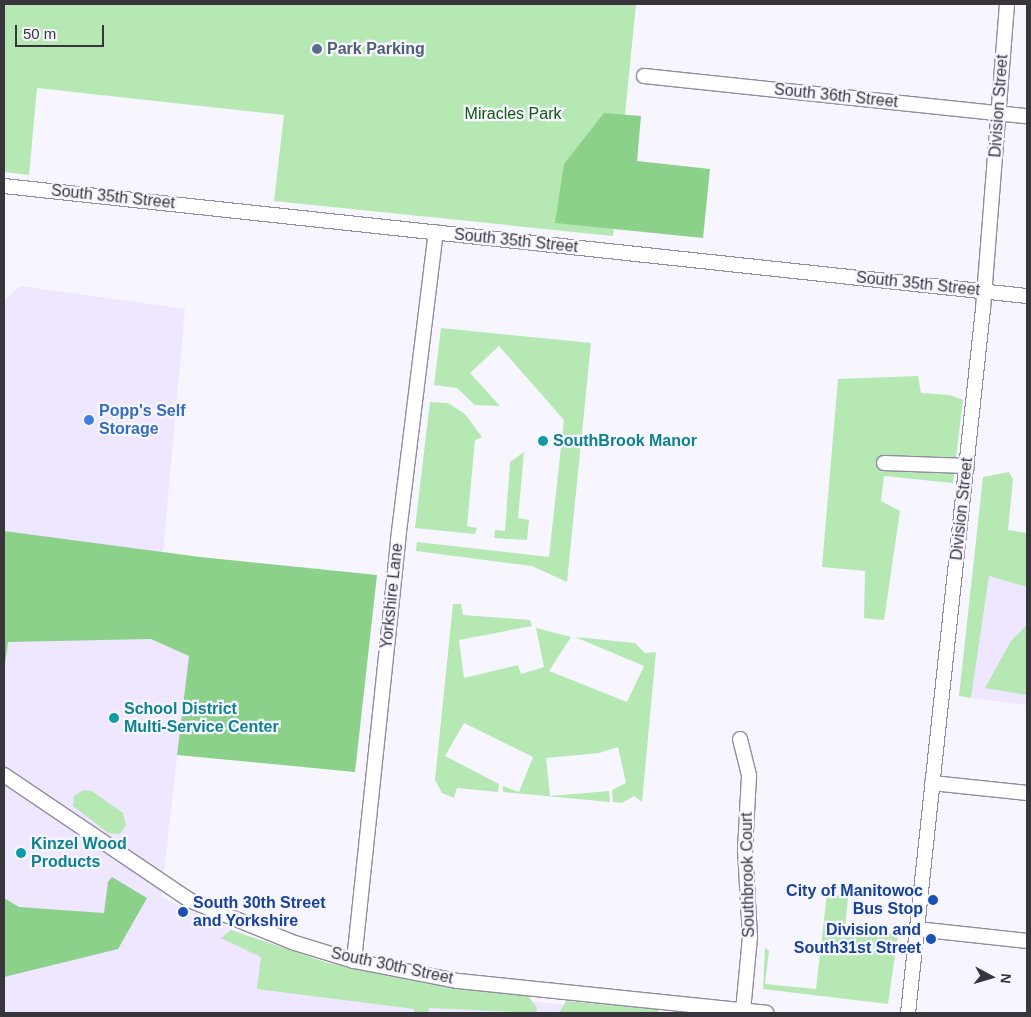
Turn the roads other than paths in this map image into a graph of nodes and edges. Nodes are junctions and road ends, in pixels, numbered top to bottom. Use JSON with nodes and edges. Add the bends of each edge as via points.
{"nodes":[{"id":1,"x":1007,"y":4,"type":"edge"},
{"id":2,"x":644,"y":76,"type":"dead end"},
{"id":3,"x":999,"y":113,"type":"junction"},
{"id":4,"x":1027,"y":116,"type":"edge"},
{"id":5,"x":4,"y":186,"type":"edge"},
{"id":6,"x":436,"y":232,"type":"junction"},
{"id":7,"x":985,"y":292,"type":"junction"},
{"id":8,"x":1027,"y":296,"type":"edge"},
{"id":9,"x":884,"y":463,"type":"dead end"},
{"id":10,"x":967,"y":466,"type":"junction"},
{"id":11,"x":740,"y":740,"type":"dead end"},
{"id":12,"x":4,"y":775,"type":"edge"},
{"id":13,"x":932,"y":783,"type":"junction"},
{"id":14,"x":1027,"y":793,"type":"edge"},
{"id":15,"x":917,"y":929,"type":"junction"},
{"id":16,"x":1027,"y":941,"type":"edge"},
{"id":17,"x":354,"y":961,"type":"junction"},
{"id":18,"x":743,"y":1011,"type":"junction"},
{"id":19,"x":766,"y":1013,"type":"edge"},
{"id":20,"x":908,"y":1013,"type":"edge"}],
"edges":[{"from":1,"to":3,"type":"street","name":"Division Street"},
{"from":2,"to":3,"type":"street","name":"South 36th Street"},
{"from":3,"to":4,"type":"street","name":"South 36th Street"},
{"from":3,"to":7,"type":"street","name":"Division Street"},
{"from":5,"to":6,"type":"street","name":"South 35th Street"},
{"from":6,"to":7,"type":"street","name":"South 35th Street"},
{"from":6,"to":17,"type":"street","name":"Yorkshire Lane","via":[[397,550]]},
{"from":7,"to":8,"type":"street","name":"South 35th Street"},
{"from":7,"to":10,"type":"street","name":"Division Street"},
{"from":9,"to":10,"type":"street"},
{"from":10,"to":13,"type":"street","name":"Division Street"},
{"from":11,"to":18,"type":"street","name":"Southbrook Court","via":[[749,776],[744,850],[750,937]]},
{"from":12,"to":17,"type":"street","name":"South 30th Street","via":[[189,900],[295,943]]},
{"from":13,"to":14,"type":"street"},
{"from":13,"to":15,"type":"street","name":"Division Street"},
{"from":15,"to":16,"type":"street"},
{"from":15,"to":20,"type":"street","name":"Division Street"},
{"from":17,"to":18,"type":"street","name":"South 30th Street","via":[[458,981]]},
{"from":18,"to":19,"type":"street","name":"South 30th Street"}]}
